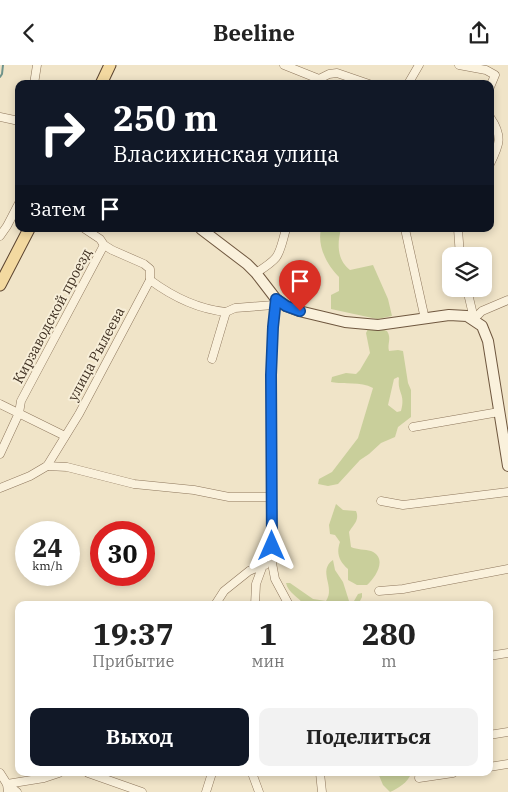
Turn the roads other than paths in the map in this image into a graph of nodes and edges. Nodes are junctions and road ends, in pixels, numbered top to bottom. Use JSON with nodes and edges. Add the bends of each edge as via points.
{"nodes":[{"id":1,"x":37,"y":65,"type":"edge"},
{"id":2,"x":110,"y":65,"type":"edge"},
{"id":3,"x":284,"y":65,"type":"edge"},
{"id":4,"x":418,"y":65,"type":"edge"},
{"id":5,"x":459,"y":65,"type":"edge"},
{"id":6,"x":35,"y":80,"type":"edge"},
{"id":7,"x":103,"y":80,"type":"edge"},
{"id":8,"x":358,"y":80,"type":"edge"},
{"id":9,"x":410,"y":80,"type":"edge"},
{"id":10,"x":493,"y":80,"type":"edge"},
{"id":11,"x":0,"y":117,"type":"edge"},
{"id":12,"x":15,"y":120,"type":"edge"},
{"id":13,"x":494,"y":124,"type":"edge"},
{"id":14,"x":494,"y":156,"type":"edge"},
{"id":15,"x":15,"y":211,"type":"edge"},
{"id":16,"x":27,"y":232,"type":"edge"},
{"id":17,"x":90,"y":232,"type":"edge"},
{"id":18,"x":205,"y":232,"type":"edge"},
{"id":19,"x":285,"y":232,"type":"edge"},
{"id":20,"x":407,"y":232,"type":"edge"},
{"id":21,"x":458,"y":232,"type":"edge"},
{"id":22,"x":0,"y":236,"type":"edge"},
{"id":23,"x":104,"y":245,"type":"junction"},
{"id":24,"x":459,"y":247,"type":"edge"},
{"id":25,"x":256,"y":273,"type":"junction"},
{"id":26,"x":150,"y":280,"type":"junction"},
{"id":27,"x":0,"y":285,"type":"edge"},
{"id":28,"x":469,"y":297,"type":"edge"},
{"id":29,"x":508,"y":300,"type":"edge"},
{"id":30,"x":275,"y":302,"type":"junction"},
{"id":31,"x":226,"y":312,"type":"junction"},
{"id":32,"x":425,"y":319,"type":"junction"},
{"id":33,"x":474,"y":319,"type":"junction"},
{"id":34,"x":212,"y":359,"type":"dead end"},
{"id":35,"x":0,"y":404,"type":"edge"},
{"id":36,"x":499,"y":412,"type":"junction"},
{"id":37,"x":19,"y":413,"type":"junction"},
{"id":38,"x":414,"y":427,"type":"dead end"},
{"id":39,"x":66,"y":436,"type":"junction"},
{"id":40,"x":0,"y":454,"type":"edge"},
{"id":41,"x":47,"y":466,"type":"junction"},
{"id":42,"x":508,"y":466,"type":"edge"},
{"id":43,"x":0,"y":488,"type":"edge"},
{"id":44,"x":508,"y":492,"type":"edge"},
{"id":45,"x":272,"y":497,"type":"junction"},
{"id":46,"x":381,"y":501,"type":"dead end"},
{"id":47,"x":272,"y":563,"type":"junction"},
{"id":48,"x":263,"y":565,"type":"junction"},
{"id":49,"x":508,"y":569,"type":"edge"},
{"id":50,"x":379,"y":591,"type":"dead end"},
{"id":51,"x":218,"y":601,"type":"edge"},
{"id":52,"x":255,"y":601,"type":"edge"},
{"id":53,"x":287,"y":601,"type":"edge"},
{"id":54,"x":508,"y":653,"type":"edge"},
{"id":55,"x":493,"y":655,"type":"edge"},
{"id":56,"x":508,"y":732,"type":"edge"},
{"id":57,"x":493,"y":734,"type":"edge"},
{"id":58,"x":508,"y":764,"type":"edge"},
{"id":59,"x":493,"y":766,"type":"edge"},
{"id":60,"x":0,"y":773,"type":"edge"},
{"id":61,"x":50,"y":776,"type":"edge"},
{"id":62,"x":97,"y":776,"type":"edge"},
{"id":63,"x":211,"y":776,"type":"edge"},
{"id":64,"x":253,"y":776,"type":"edge"},
{"id":65,"x":320,"y":776,"type":"edge"},
{"id":66,"x":433,"y":776,"type":"edge"},
{"id":67,"x":419,"y":778,"type":"dead end"},
{"id":68,"x":8,"y":788,"type":"edge"},
{"id":69,"x":17,"y":792,"type":"edge"},
{"id":70,"x":142,"y":792,"type":"edge"},
{"id":71,"x":206,"y":792,"type":"edge"},
{"id":72,"x":259,"y":792,"type":"edge"},
{"id":73,"x":322,"y":792,"type":"edge"}],
"edges":[{"from":1,"to":6,"type":"street"},
{"from":2,"to":7,"type":"main road"},
{"from":3,"to":8,"type":"street","via":[[319,79],[337,73]]},
{"from":4,"to":9,"type":"street"},
{"from":5,"to":10,"type":"street","via":[[486,70],[495,75]]},
{"from":11,"to":12,"type":"street"},
{"from":13,"to":14,"type":"street","via":[[500,139]]},
{"from":15,"to":22,"type":"street"},
{"from":16,"to":27,"type":"main road"},
{"from":17,"to":23,"type":"street"},
{"from":18,"to":25,"type":"street"},
{"from":19,"to":25,"type":"street","via":[[279,255]]},
{"from":20,"to":32,"type":"street"},
{"from":21,"to":24,"type":"street"},
{"from":23,"to":26,"type":"street","via":[[144,264],[150,269]]},
{"from":23,"to":37,"type":"street","name":"Кирзаводской проезд","via":[[21,401]]},
{"from":25,"to":30,"type":"street"},
{"from":26,"to":31,"type":"street","via":[[184,301],[211,311]]},
{"from":26,"to":39,"type":"street","name":"улица Рылеева"},
{"from":28,"to":33,"type":"street"},
{"from":29,"to":33,"type":"street","via":[[482,311]]},
{"from":30,"to":31,"type":"street"},
{"from":30,"to":32,"type":"street","via":[[300,311],[361,324]]},
{"from":30,"to":45,"type":"street","via":[[271,375]]},
{"from":31,"to":34,"type":"street"},
{"from":32,"to":33,"type":"street","via":[[460,315]]},
{"from":33,"to":36,"type":"street","via":[[482,325],[488,341]]},
{"from":35,"to":37,"type":"street"},
{"from":36,"to":38,"type":"street"},
{"from":36,"to":42,"type":"street"},
{"from":37,"to":39,"type":"street"},
{"from":37,"to":40,"type":"street","name":"Кирзаводской проезд"},
{"from":39,"to":41,"type":"street","name":"улица Рылеева"},
{"from":41,"to":43,"type":"street","name":"улица Рылеева"},
{"from":41,"to":45,"type":"street","via":[[67,467],[134,484],[213,495]]},
{"from":44,"to":46,"type":"street","via":[[403,505]]},
{"from":45,"to":47,"type":"street"},
{"from":47,"to":48,"type":"street"},
{"from":47,"to":53,"type":"street"},
{"from":48,"to":51,"type":"street","via":[[249,571],[224,591]]},
{"from":48,"to":52,"type":"street","via":[[256,584]]},
{"from":49,"to":50,"type":"street"},
{"from":54,"to":55,"type":"street"},
{"from":56,"to":57,"type":"street"},
{"from":58,"to":59,"type":"street"},
{"from":60,"to":68,"type":"street"},
{"from":61,"to":68,"type":"street"},
{"from":62,"to":70,"type":"street"},
{"from":63,"to":71,"type":"street"},
{"from":64,"to":72,"type":"street"},
{"from":65,"to":73,"type":"street"},
{"from":66,"to":67,"type":"street"},
{"from":68,"to":69,"type":"street"}]}
